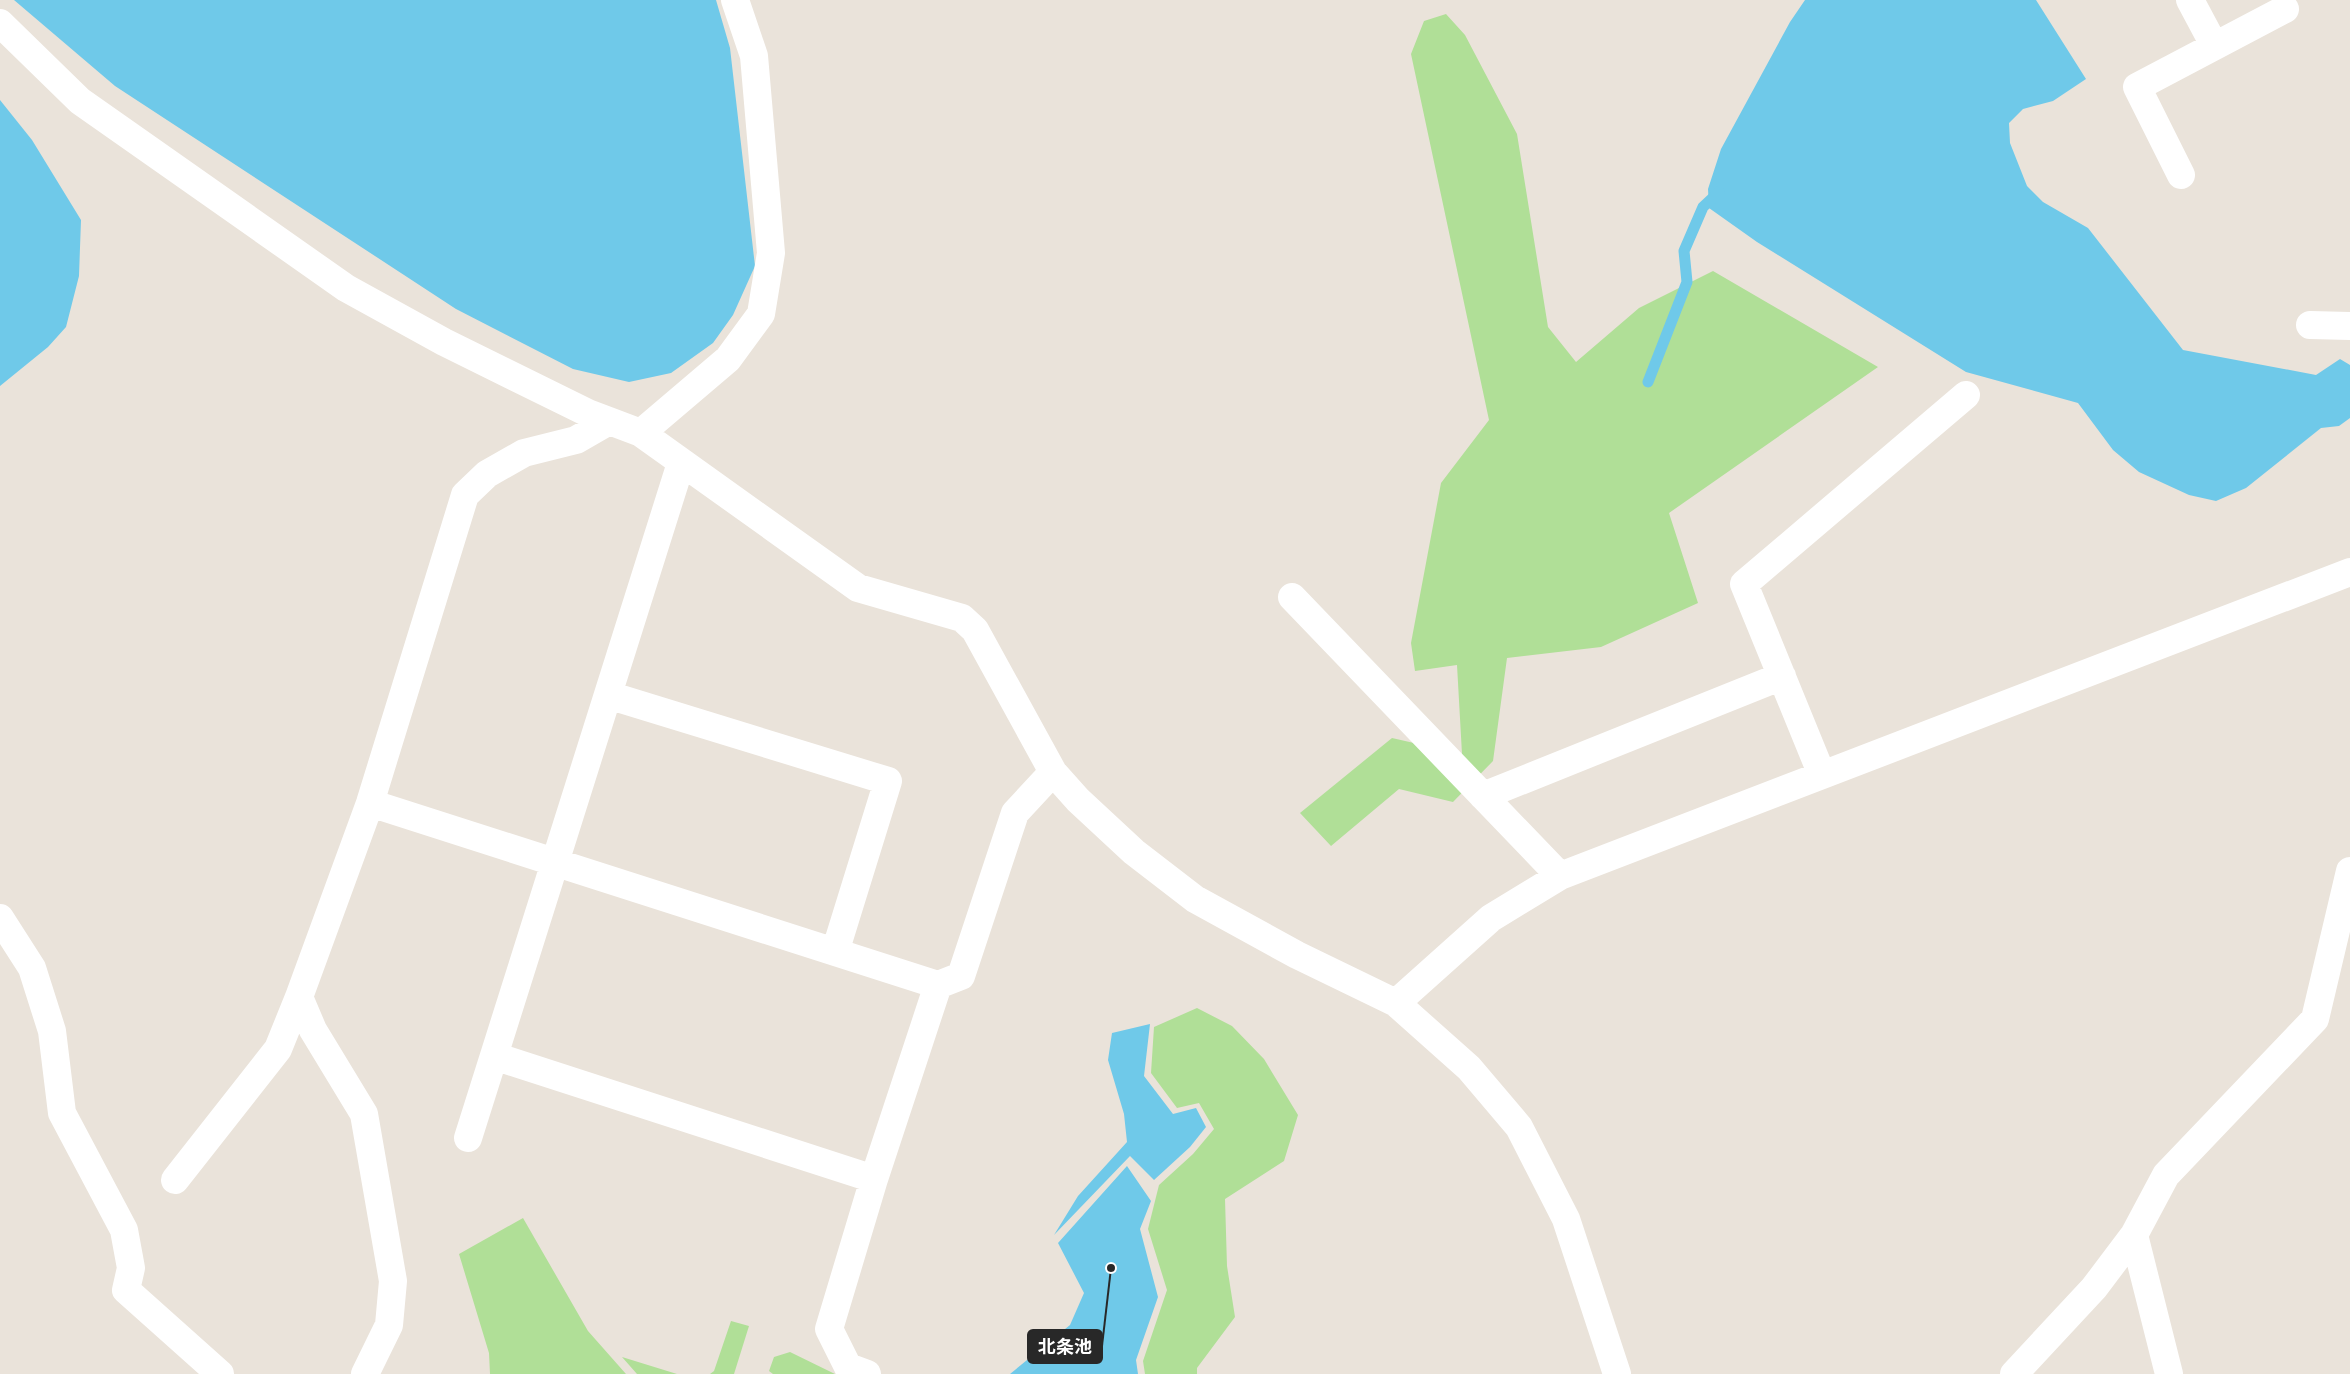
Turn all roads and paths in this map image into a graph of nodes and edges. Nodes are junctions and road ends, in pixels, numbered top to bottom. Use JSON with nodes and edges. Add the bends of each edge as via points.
{"nodes":[{"id":1,"x":734,"y":0,"type":"edge"},
{"id":2,"x":2190,"y":0,"type":"edge"},
{"id":3,"x":2285,"y":9,"type":"dead end"},
{"id":4,"x":0,"y":23,"type":"edge"},
{"id":5,"x":2214,"y":45,"type":"junction"},
{"id":6,"x":2181,"y":175,"type":"dead end"},
{"id":7,"x":2310,"y":325,"type":"dead end"},
{"id":8,"x":2350,"y":326,"type":"edge"},
{"id":9,"x":1966,"y":394,"type":"dead end"},
{"id":10,"x":609,"y":420,"type":"junction"},
{"id":11,"x":641,"y":432,"type":"junction"},
{"id":12,"x":681,"y":463,"type":"junction"},
{"id":13,"x":2350,"y":572,"type":"edge"},
{"id":14,"x":1292,"y":597,"type":"dead end"},
{"id":15,"x":1782,"y":676,"type":"junction"},
{"id":16,"x":608,"y":695,"type":"junction"},
{"id":17,"x":1053,"y":772,"type":"junction"},
{"id":18,"x":1822,"y":775,"type":"junction"},
{"id":19,"x":1483,"y":796,"type":"junction"},
{"id":20,"x":370,"y":803,"type":"junction"},
{"id":21,"x":555,"y":862,"type":"junction"},
{"id":22,"x":2350,"y":871,"type":"edge"},
{"id":23,"x":1560,"y":876,"type":"junction"},
{"id":24,"x":0,"y":918,"type":"edge"},
{"id":25,"x":835,"y":952,"type":"junction"},
{"id":26,"x":938,"y":985,"type":"junction"},
{"id":27,"x":299,"y":997,"type":"junction"},
{"id":28,"x":1396,"y":1003,"type":"junction"},
{"id":29,"x":494,"y":1056,"type":"junction"},
{"id":30,"x":468,"y":1138,"type":"dead end"},
{"id":31,"x":874,"y":1179,"type":"junction"},
{"id":32,"x":175,"y":1180,"type":"dead end"},
{"id":33,"x":2134,"y":1235,"type":"junction"},
{"id":34,"x":220,"y":1374,"type":"edge"},
{"id":35,"x":365,"y":1374,"type":"edge"},
{"id":36,"x":867,"y":1374,"type":"edge"},
{"id":37,"x":1617,"y":1374,"type":"edge"},
{"id":38,"x":2014,"y":1374,"type":"edge"},
{"id":39,"x":2169,"y":1374,"type":"edge"}],
"edges":[{"from":1,"to":11,"type":"street","via":[[754,56],[771,253],[761,314],[728,359]]},
{"from":2,"to":5,"type":"street"},
{"from":3,"to":5,"type":"street"},
{"from":4,"to":10,"type":"street","via":[[80,101],[346,288],[444,342],[588,413]]},
{"from":5,"to":6,"type":"street","via":[[2137,87]]},
{"from":7,"to":8,"type":"street"},
{"from":9,"to":15,"type":"street","via":[[1744,584]]},
{"from":10,"to":11,"type":"street"},
{"from":10,"to":20,"type":"street","via":[[576,440],[524,453],[487,474],[465,495]]},
{"from":11,"to":12,"type":"street"},
{"from":12,"to":16,"type":"street"},
{"from":12,"to":17,"type":"street","via":[[858,588],[962,618],[975,630]]},
{"from":13,"to":18,"type":"street"},
{"from":14,"to":19,"type":"street"},
{"from":15,"to":18,"type":"street"},
{"from":15,"to":19,"type":"street"},
{"from":16,"to":21,"type":"street"},
{"from":16,"to":25,"type":"street","via":[[888,781]]},
{"from":17,"to":26,"type":"street","via":[[1015,813],[961,976]]},
{"from":17,"to":28,"type":"street","via":[[1134,852],[1195,899],[1297,955]]},
{"from":18,"to":23,"type":"street"},
{"from":19,"to":23,"type":"street"},
{"from":20,"to":21,"type":"street"},
{"from":20,"to":27,"type":"street"},
{"from":21,"to":25,"type":"street"},
{"from":21,"to":29,"type":"street"},
{"from":22,"to":33,"type":"street","via":[[2315,1018],[2166,1175]]},
{"from":23,"to":28,"type":"street","via":[[1491,918]]},
{"from":24,"to":34,"type":"street","via":[[32,968],[52,1031],[62,1113],[124,1230],[131,1268],[126,1290]]},
{"from":25,"to":26,"type":"street"},
{"from":26,"to":31,"type":"street"},
{"from":27,"to":32,"type":"street","via":[[278,1049]]},
{"from":27,"to":35,"type":"street","via":[[313,1030],[364,1114],[393,1281],[389,1325]]},
{"from":28,"to":37,"type":"street","via":[[1469,1068],[1519,1127],[1566,1219]]},
{"from":29,"to":30,"type":"street"},
{"from":29,"to":31,"type":"street"},
{"from":31,"to":36,"type":"street","via":[[829,1329],[848,1367]]},
{"from":33,"to":38,"type":"street","via":[[2094,1288]]},
{"from":33,"to":39,"type":"street"}]}
